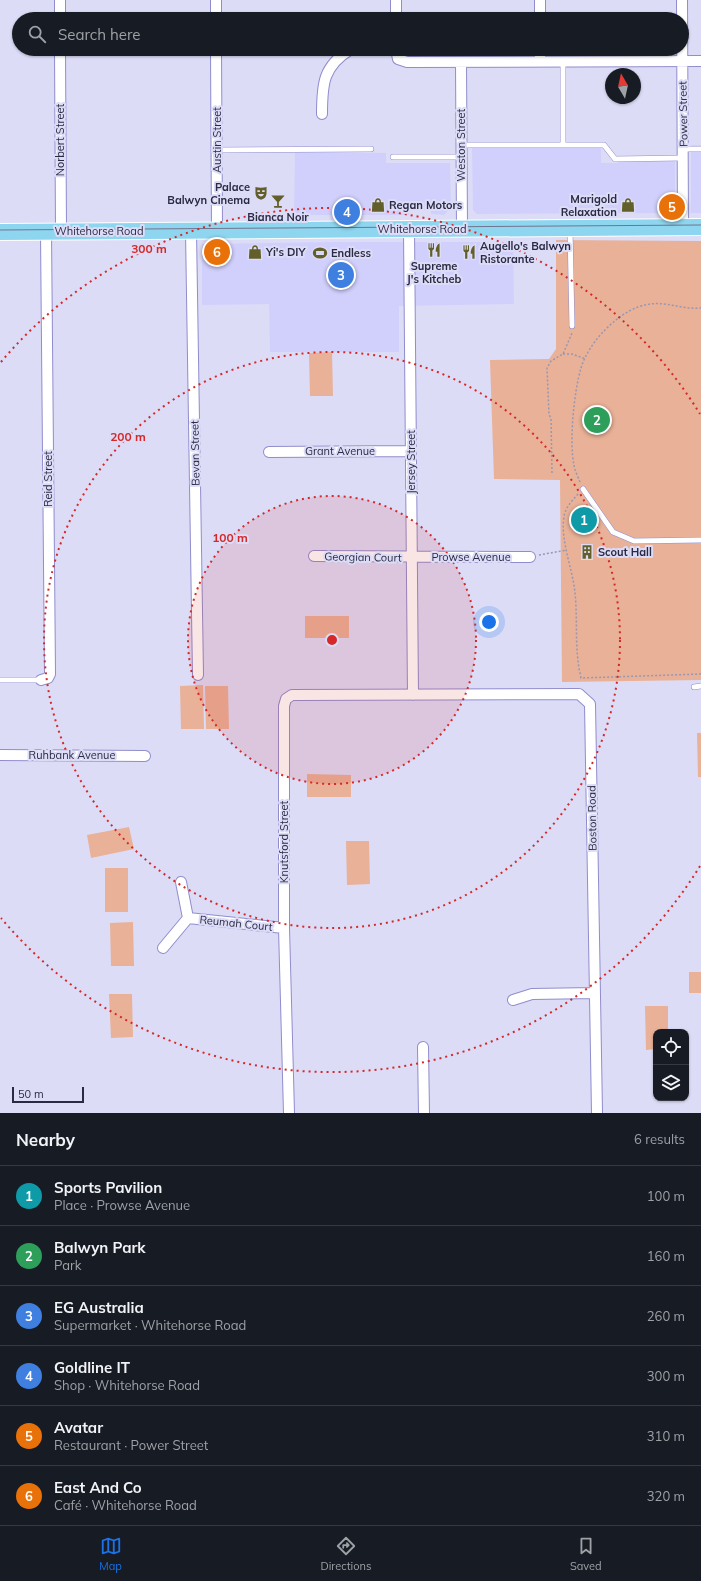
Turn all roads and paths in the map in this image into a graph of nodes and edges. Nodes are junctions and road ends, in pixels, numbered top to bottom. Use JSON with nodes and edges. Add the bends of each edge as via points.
{"nodes":[{"id":1,"x":60,"y":0,"type":"edge"},
{"id":2,"x":216,"y":0,"type":"edge"},
{"id":3,"x":396,"y":0,"type":"edge"},
{"id":4,"x":540,"y":0,"type":"edge"},
{"id":5,"x":682,"y":0,"type":"edge"},
{"id":6,"x":60,"y":12,"type":"edge"},
{"id":7,"x":216,"y":12,"type":"edge"},
{"id":8,"x":396,"y":12,"type":"edge"},
{"id":9,"x":540,"y":12,"type":"edge"},
{"id":10,"x":682,"y":12,"type":"edge"},
{"id":11,"x":60,"y":56,"type":"edge"},
{"id":12,"x":216,"y":56,"type":"edge"},
{"id":13,"x":342,"y":56,"type":"edge"},
{"id":14,"x":400,"y":56,"type":"edge"},
{"id":15,"x":540,"y":56,"type":"edge"},
{"id":16,"x":682,"y":56,"type":"edge"},
{"id":17,"x":540,"y":61,"type":"junction"},
{"id":18,"x":563,"y":61,"type":"junction"},
{"id":19,"x":682,"y":61,"type":"junction"},
{"id":20,"x":701,"y":61,"type":"edge"},
{"id":21,"x":461,"y":62,"type":"junction"},
{"id":22,"x":322,"y":114,"type":"dead end"},
{"id":23,"x":562,"y":144,"type":"junction"},
{"id":24,"x":461,"y":145,"type":"junction"},
{"id":25,"x":371,"y":149,"type":"dead end"},
{"id":26,"x":701,"y":149,"type":"edge"},
{"id":27,"x":217,"y":150,"type":"junction"},
{"id":28,"x":683,"y":153,"type":"junction"},
{"id":29,"x":393,"y":157,"type":"dead end"},
{"id":30,"x":461,"y":157,"type":"junction"},
{"id":31,"x":683,"y":227,"type":"junction"},
{"id":32,"x":701,"y":227,"type":"edge"},
{"id":33,"x":570,"y":228,"type":"junction"},
{"id":34,"x":409,"y":229,"type":"junction"},
{"id":35,"x":462,"y":229,"type":"junction"},
{"id":36,"x":191,"y":231,"type":"junction"},
{"id":37,"x":217,"y":231,"type":"junction"},
{"id":38,"x":0,"y":232,"type":"edge"},
{"id":39,"x":53,"y":232,"type":"junction"},
{"id":40,"x":701,"y":308,"type":"edge"},
{"id":41,"x":572,"y":326,"type":"joint"},
{"id":42,"x":563,"y":354,"type":"junction"},
{"id":43,"x":586,"y":359,"type":"junction"},
{"id":44,"x":411,"y":451,"type":"junction"},
{"id":45,"x":269,"y":452,"type":"dead end"},
{"id":46,"x":552,"y":473,"type":"dead end"},
{"id":47,"x":583,"y":489,"type":"junction"},
{"id":48,"x":701,"y":540,"type":"edge"},
{"id":49,"x":567,"y":550,"type":"junction"},
{"id":50,"x":314,"y":556,"type":"dead end"},
{"id":51,"x":412,"y":557,"type":"junction"},
{"id":52,"x":530,"y":557,"type":"joint"},
{"id":53,"x":701,"y":674,"type":"edge"},
{"id":54,"x":198,"y":675,"type":"dead end"},
{"id":55,"x":0,"y":680,"type":"edge"},
{"id":56,"x":41,"y":680,"type":"joint"},
{"id":57,"x":701,"y":686,"type":"edge"},
{"id":58,"x":694,"y":687,"type":"dead end"},
{"id":59,"x":413,"y":695,"type":"junction"},
{"id":60,"x":0,"y":755,"type":"edge"},
{"id":61,"x":145,"y":756,"type":"dead end"},
{"id":62,"x":181,"y":882,"type":"dead end"},
{"id":63,"x":188,"y":918,"type":"junction"},
{"id":64,"x":284,"y":928,"type":"junction"},
{"id":65,"x":163,"y":948,"type":"dead end"},
{"id":66,"x":595,"y":993,"type":"junction"},
{"id":67,"x":513,"y":1000,"type":"dead end"},
{"id":68,"x":423,"y":1047,"type":"dead end"},
{"id":69,"x":288,"y":1113,"type":"edge"},
{"id":70,"x":424,"y":1113,"type":"edge"},
{"id":71,"x":597,"y":1113,"type":"edge"}],
"edges":[{"from":1,"to":6,"type":"street"},
{"from":2,"to":7,"type":"street"},
{"from":3,"to":8,"type":"street"},
{"from":4,"to":9,"type":"street"},
{"from":5,"to":10,"type":"street","name":"Power Street"},
{"from":11,"to":39,"type":"street","name":"Norbert Street"},
{"from":12,"to":27,"type":"street","name":"Austin Street"},
{"from":13,"to":22,"type":"street","via":[[334,62],[326,75],[322,88]]},
{"from":14,"to":21,"type":"street","via":[[407,62]]},
{"from":15,"to":17,"type":"street"},
{"from":16,"to":19,"type":"street","name":"Power Street"},
{"from":17,"to":18,"type":"street"},
{"from":17,"to":21,"type":"street"},
{"from":18,"to":19,"type":"street"},
{"from":18,"to":23,"type":"lane"},
{"from":19,"to":20,"type":"street"},
{"from":19,"to":28,"type":"street","name":"Power Street"},
{"from":21,"to":24,"type":"street","name":"Weston Street"},
{"from":23,"to":24,"type":"lane"},
{"from":23,"to":28,"type":"lane","via":[[604,144],[615,159]]},
{"from":24,"to":30,"type":"street","name":"Weston Street"},
{"from":25,"to":27,"type":"lane"},
{"from":26,"to":28,"type":"lane"},
{"from":27,"to":37,"type":"street","name":"Austin Street"},
{"from":28,"to":31,"type":"street","name":"Power Street"},
{"from":29,"to":30,"type":"lane"},
{"from":30,"to":35,"type":"street","name":"Weston Street"},
{"from":31,"to":32,"type":"main road","name":"Whitehorse Road"},
{"from":31,"to":33,"type":"main road","name":"Whitehorse Road"},
{"from":33,"to":35,"type":"main road","name":"Whitehorse Road"},
{"from":33,"to":41,"type":"lane"},
{"from":34,"to":35,"type":"main road","name":"Whitehorse Road"},
{"from":34,"to":37,"type":"main road","name":"Whitehorse Road"},
{"from":34,"to":44,"type":"street","name":"Jersey Street"},
{"from":36,"to":37,"type":"main road","name":"Whitehorse Road"},
{"from":36,"to":39,"type":"main road","name":"Whitehorse Road"},
{"from":36,"to":54,"type":"street","name":"Bevan Street"},
{"from":38,"to":39,"type":"main road","name":"Whitehorse Road"},
{"from":39,"to":56,"type":"street","name":"Reid Street","via":[[50,674],[48,678]]},
{"from":40,"to":43,"type":"path","via":[[657,304],[626,312],[596,340]]},
{"from":41,"to":42,"type":"path","via":[[572,336]]},
{"from":42,"to":43,"type":"path"},
{"from":42,"to":46,"type":"path","via":[[551,361],[547,368]]},
{"from":43,"to":47,"type":"path","via":[[581,367],[575,400],[572,441],[574,465]]},
{"from":44,"to":45,"type":"street","name":"Grant Avenue"},
{"from":44,"to":51,"type":"street","name":"Jersey Street"},
{"from":47,"to":48,"type":"lane","via":[[612,532],[634,541]]},
{"from":47,"to":49,"type":"path","via":[[565,511],[563,520]]},
{"from":49,"to":52,"type":"path"},
{"from":49,"to":53,"type":"path","via":[[575,592],[577,660],[581,678]]},
{"from":50,"to":51,"type":"street","name":"Georgian Court"},
{"from":51,"to":52,"type":"street","name":"Prowse Avenue"},
{"from":51,"to":59,"type":"street","name":"Jersey Street"},
{"from":55,"to":56,"type":"lane","name":"Reid Street"},
{"from":57,"to":58,"type":"lane"},
{"from":59,"to":64,"type":"street","name":"Knutsford Street","via":[[292,695],[286,699]]},
{"from":59,"to":66,"type":"street","name":"Boston Road","via":[[579,694],[590,704]]},
{"from":60,"to":61,"type":"street","name":"Ruhbank Avenue"},
{"from":62,"to":63,"type":"street","name":"Reumah Court"},
{"from":63,"to":64,"type":"street","name":"Reumah Court"},
{"from":63,"to":65,"type":"street","name":"Reumah Court"},
{"from":64,"to":69,"type":"street","name":"Knutsford Street"},
{"from":66,"to":67,"type":"street","via":[[532,994]]},
{"from":66,"to":71,"type":"street","name":"Boston Road"},
{"from":68,"to":70,"type":"street"}]}
